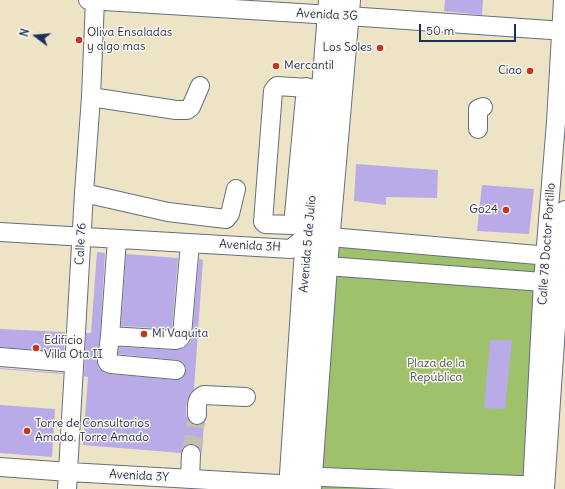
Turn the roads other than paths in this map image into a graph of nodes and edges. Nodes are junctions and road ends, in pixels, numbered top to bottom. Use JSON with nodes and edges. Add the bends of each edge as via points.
{"nodes":[{"id":1,"x":88,"y":0,"type":"edge"},
{"id":2,"x":95,"y":0,"type":"edge"},
{"id":3,"x":564,"y":0,"type":"edge"},
{"id":4,"x":339,"y":8,"type":"edge"},
{"id":5,"x":564,"y":31,"type":"edge"},
{"id":6,"x":200,"y":86,"type":"dead end"},
{"id":7,"x":315,"y":88,"type":"junction"},
{"id":8,"x":91,"y":97,"type":"junction"},
{"id":9,"x":483,"y":107,"type":"dead end"},
{"id":10,"x":478,"y":130,"type":"dead end"},
{"id":11,"x":236,"y":189,"type":"dead end"},
{"id":12,"x":84,"y":193,"type":"junction"},
{"id":13,"x":565,"y":210,"type":"edge"},
{"id":14,"x":0,"y":232,"type":"edge"},
{"id":15,"x":81,"y":236,"type":"junction"},
{"id":16,"x":117,"y":239,"type":"junction"},
{"id":17,"x":309,"y":240,"type":"junction"},
{"id":18,"x":190,"y":243,"type":"junction"},
{"id":19,"x":557,"y":258,"type":"edge"},
{"id":20,"x":316,"y":265,"type":"junction"},
{"id":21,"x":556,"y":281,"type":"edge"},
{"id":22,"x":110,"y":336,"type":"junction"},
{"id":23,"x":0,"y":357,"type":"edge"},
{"id":24,"x":74,"y":363,"type":"junction"},
{"id":25,"x":176,"y":370,"type":"dead end"},
{"id":26,"x":246,"y":397,"type":"dead end"},
{"id":27,"x":197,"y":415,"type":"tunnel mouth"},
{"id":28,"x":191,"y":454,"type":"tunnel mouth"},
{"id":29,"x":0,"y":467,"type":"edge"},
{"id":30,"x":190,"y":478,"type":"junction"},
{"id":31,"x":68,"y":481,"type":"edge"},
{"id":32,"x":295,"y":484,"type":"edge"},
{"id":33,"x":422,"y":485,"type":"edge"},
{"id":34,"x":541,"y":488,"type":"edge"}],
"edges":[{"from":1,"to":2,"type":"street","name":"Avenida 3G"},
{"from":2,"to":4,"type":"street","name":"Avenida 3G"},
{"from":2,"to":8,"type":"street","name":"Calle 76"},
{"from":3,"to":5,"type":"street","name":"Calle 78 Doctor Portillo"},
{"from":4,"to":5,"type":"street","name":"Avenida 3G"},
{"from":4,"to":7,"type":"main road","name":"Avenida 5 de Julio"},
{"from":4,"to":17,"type":"main road","name":"Avenida 5 de Julio"},
{"from":5,"to":19,"type":"street","name":"Calle 78 Doctor Portillo"},
{"from":6,"to":8,"type":"street","via":[[191,107],[186,110]]},
{"from":7,"to":7,"type":"street","via":[[275,88],[263,222],[265,224],[293,225]]},
{"from":7,"to":17,"type":"main road","name":"Avenida 5 de Julio"},
{"from":8,"to":12,"type":"street","name":"Calle 76"},
{"from":9,"to":10,"type":"street","via":[[478,109]]},
{"from":11,"to":12,"type":"street","via":[[230,214],[226,219],[168,212]]},
{"from":12,"to":15,"type":"street","name":"Calle 76"},
{"from":13,"to":19,"type":"street","name":"Calle 78 Doctor Portillo"},
{"from":14,"to":15,"type":"street","name":"Avenida 3H"},
{"from":15,"to":16,"type":"street","name":"Avenida 3H"},
{"from":15,"to":24,"type":"street","name":"Calle 76"},
{"from":16,"to":18,"type":"street","name":"Avenida 3H"},
{"from":16,"to":22,"type":"street"},
{"from":17,"to":18,"type":"street","name":"Avenida 3H"},
{"from":17,"to":19,"type":"street","name":"Avenida 3H"},
{"from":17,"to":20,"type":"main road","name":"Avenida 5 de Julio"},
{"from":17,"to":20,"type":"street"},
{"from":18,"to":22,"type":"street","via":[[182,335],[179,339]]},
{"from":19,"to":21,"type":"street","name":"Calle 78 Doctor Portillo"},
{"from":20,"to":21,"type":"street"},
{"from":20,"to":32,"type":"main road","name":"Avenida 5 de Julio"},
{"from":21,"to":34,"type":"street","name":"Calle 78 Doctor Portillo"},
{"from":22,"to":25,"type":"street","via":[[108,363]]},
{"from":23,"to":24,"type":"street"},
{"from":24,"to":31,"type":"street","name":"Calle 76"},
{"from":26,"to":27,"type":"street","via":[[204,395],[197,401]]},
{"from":28,"to":30,"type":"street"},
{"from":29,"to":31,"type":"street","name":"Avenida 3Y"},
{"from":30,"to":31,"type":"street","name":"Avenida 3Y"},
{"from":30,"to":32,"type":"street","name":"Avenida 3Y"},
{"from":32,"to":33,"type":"street","name":"Avenida 3Y"},
{"from":33,"to":34,"type":"street","name":"Avenida 3Y"}]}
